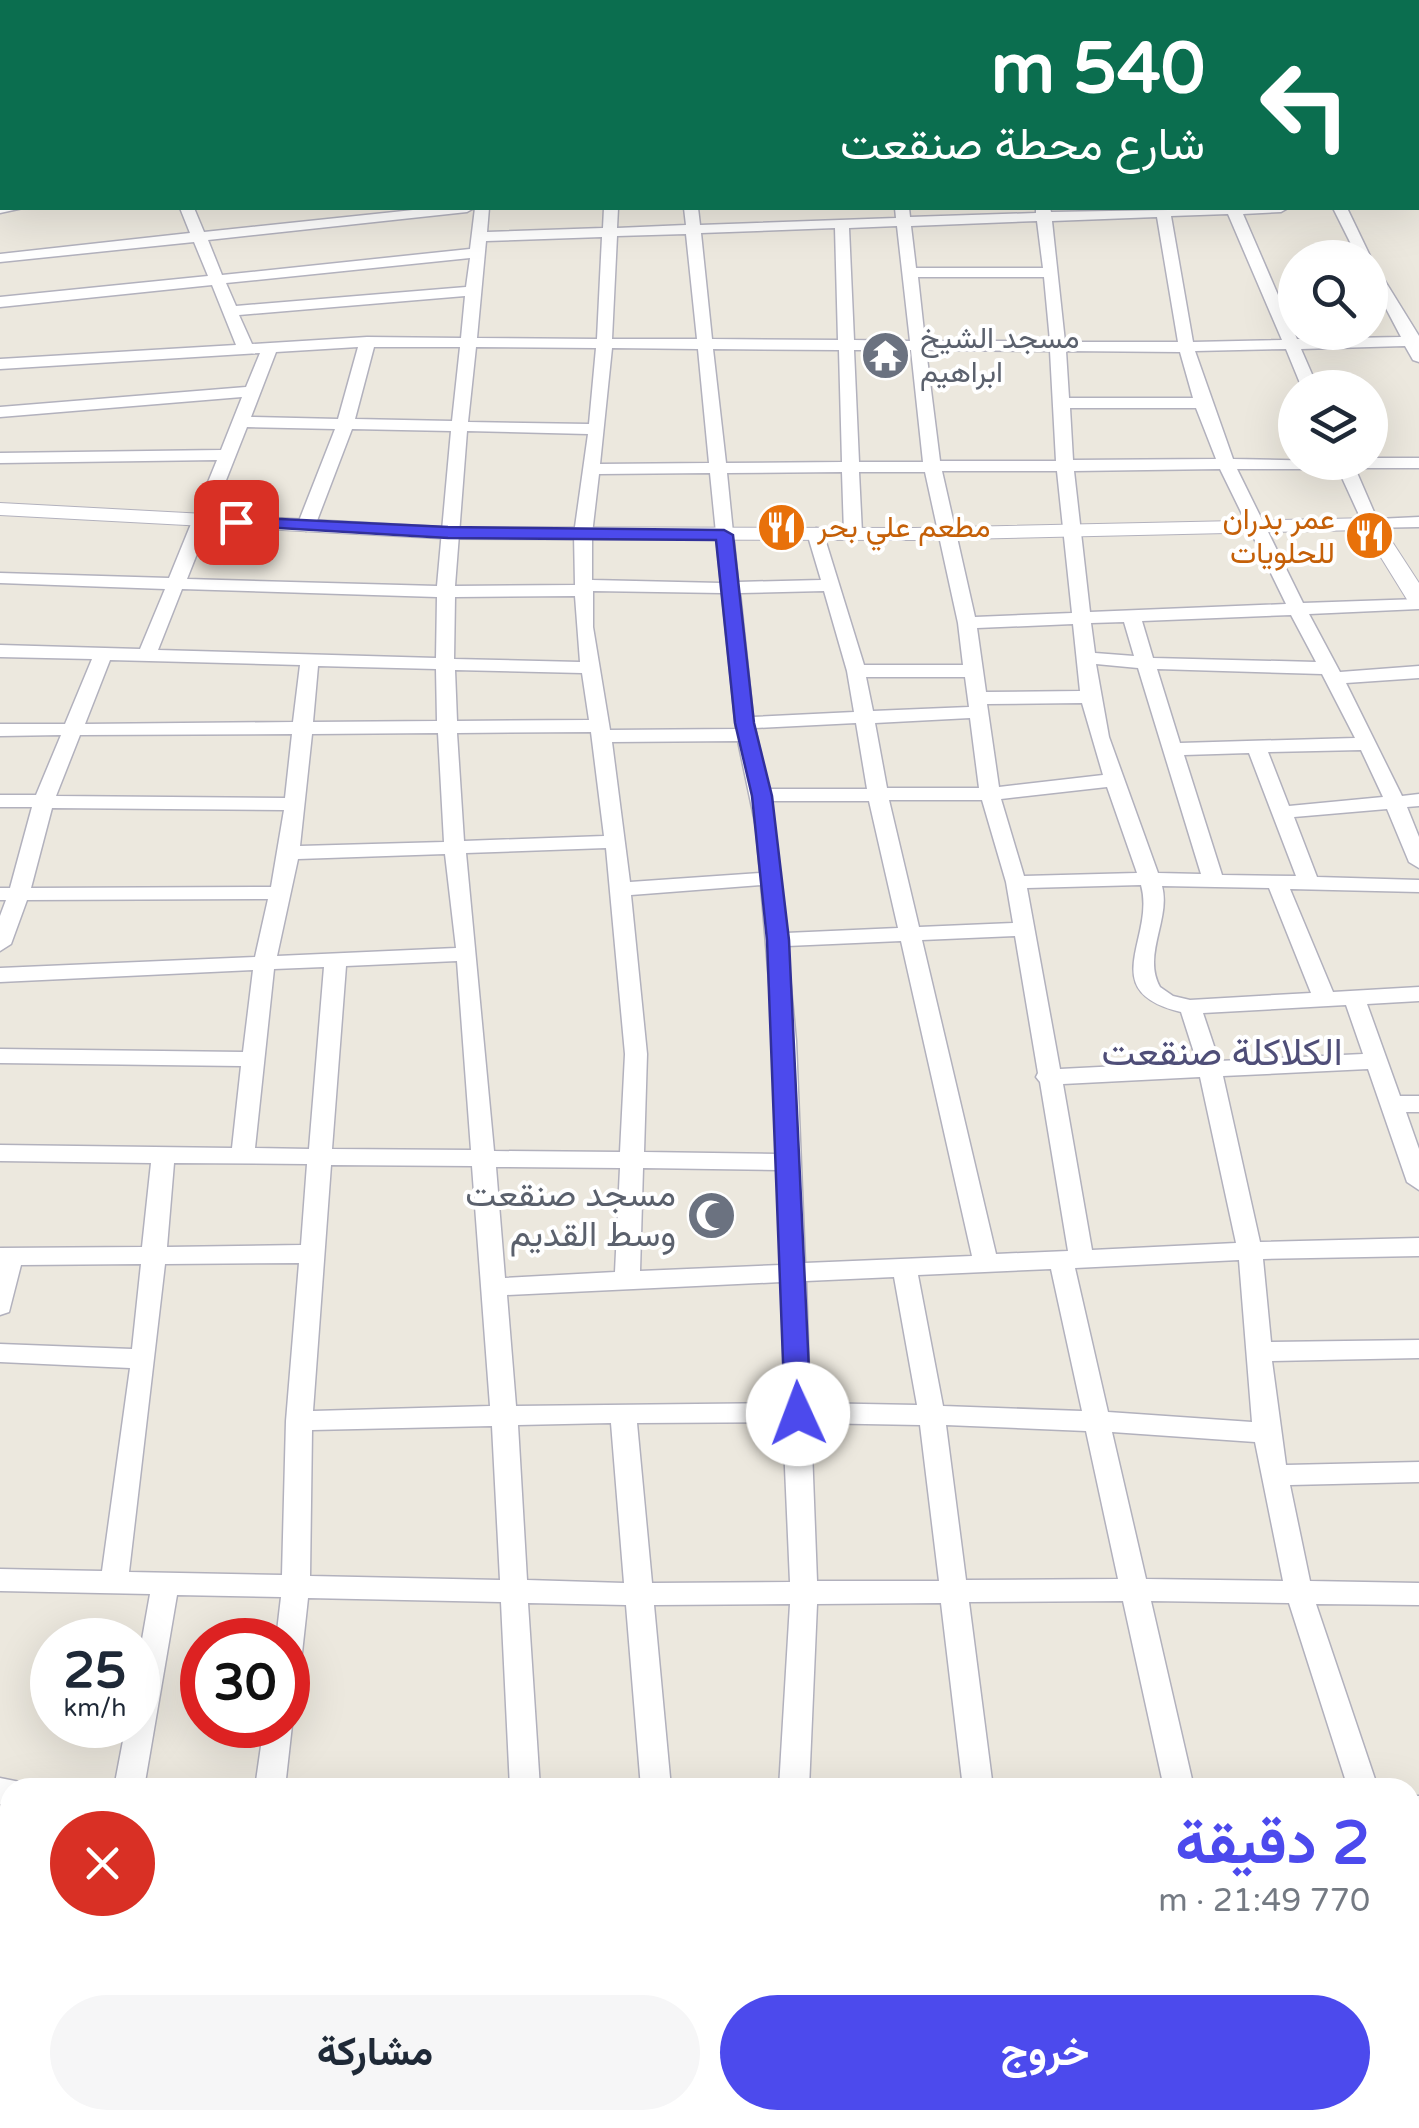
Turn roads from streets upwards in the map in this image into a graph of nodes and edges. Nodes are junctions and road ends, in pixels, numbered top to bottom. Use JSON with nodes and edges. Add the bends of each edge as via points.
{"nodes":[{"id":1,"x":187,"y":210,"type":"edge"},
{"id":2,"x":448,"y":210,"type":"edge"},
{"id":3,"x":482,"y":210,"type":"edge"},
{"id":4,"x":611,"y":210,"type":"edge"},
{"id":5,"x":1198,"y":210,"type":"edge"},
{"id":6,"x":1234,"y":210,"type":"edge"},
{"id":7,"x":1341,"y":210,"type":"edge"},
{"id":8,"x":1044,"y":212,"type":"edge"},
{"id":9,"x":1163,"y":212,"type":"junction"},
{"id":10,"x":903,"y":214,"type":"edge"},
{"id":11,"x":692,"y":219,"type":"edge"},
{"id":12,"x":842,"y":224,"type":"junction"},
{"id":13,"x":612,"y":233,"type":"junction"},
{"id":14,"x":201,"y":235,"type":"junction"},
{"id":15,"x":1357,"y":240,"type":"edge"},
{"id":16,"x":478,"y":245,"type":"junction"},
{"id":17,"x":0,"y":258,"type":"edge"},
{"id":18,"x":1052,"y":272,"type":"junction"},
{"id":19,"x":911,"y":273,"type":"junction"},
{"id":20,"x":216,"y":279,"type":"junction"},
{"id":21,"x":472,"y":291,"type":"junction"},
{"id":22,"x":1388,"y":295,"type":"edge"},
{"id":23,"x":0,"y":302,"type":"edge"},
{"id":24,"x":231,"y":312,"type":"junction"},
{"id":25,"x":1278,"y":316,"type":"edge"},
{"id":26,"x":469,"y":341,"type":"junction"},
{"id":27,"x":1415,"y":341,"type":"edge"},
{"id":28,"x":367,"y":342,"type":"junction"},
{"id":29,"x":602,"y":342,"type":"junction"},
{"id":30,"x":1388,"y":342,"type":"edge"},
{"id":31,"x":705,"y":343,"type":"junction"},
{"id":32,"x":1278,"y":345,"type":"edge"},
{"id":33,"x":271,"y":346,"type":"junction"},
{"id":34,"x":848,"y":346,"type":"junction"},
{"id":35,"x":919,"y":346,"type":"junction"},
{"id":36,"x":1058,"y":347,"type":"junction"},
{"id":37,"x":1184,"y":347,"type":"junction"},
{"id":38,"x":245,"y":348,"type":"junction"},
{"id":39,"x":1419,"y":357,"type":"edge"},
{"id":40,"x":0,"y":364,"type":"edge"},
{"id":41,"x":250,"y":392,"type":"junction"},
{"id":42,"x":1202,"y":403,"type":"junction"},
{"id":43,"x":1063,"y":404,"type":"junction"},
{"id":44,"x":0,"y":412,"type":"edge"},
{"id":45,"x":240,"y":422,"type":"junction"},
{"id":46,"x":345,"y":425,"type":"junction"},
{"id":47,"x":458,"y":427,"type":"junction"},
{"id":48,"x":595,"y":429,"type":"junction"},
{"id":49,"x":226,"y":455,"type":"junction"},
{"id":50,"x":0,"y":458,"type":"edge"},
{"id":51,"x":1388,"y":463,"type":"edge"},
{"id":52,"x":1419,"y":463,"type":"edge"},
{"id":53,"x":1228,"y":465,"type":"junction"},
{"id":54,"x":1278,"y":465,"type":"edge"},
{"id":55,"x":932,"y":466,"type":"junction"},
{"id":56,"x":1064,"y":466,"type":"junction"},
{"id":57,"x":850,"y":468,"type":"junction"},
{"id":58,"x":592,"y":469,"type":"junction"},
{"id":59,"x":717,"y":469,"type":"junction"},
{"id":60,"x":1352,"y":480,"type":"edge"},
{"id":61,"x":0,"y":509,"type":"edge"},
{"id":62,"x":200,"y":520,"type":"junction"},
{"id":63,"x":1419,"y":522,"type":"edge"},
{"id":64,"x":1252,"y":523,"type":"junction"},
{"id":65,"x":1371,"y":524,"type":"junction"},
{"id":66,"x":306,"y":526,"type":"junction"},
{"id":67,"x":1074,"y":529,"type":"junction"},
{"id":68,"x":448,"y":533,"type":"junction"},
{"id":69,"x":816,"y":533,"type":"junction"},
{"id":70,"x":853,"y":533,"type":"junction"},
{"id":71,"x":947,"y":533,"type":"junction"},
{"id":72,"x":583,"y":534,"type":"junction"},
{"id":73,"x":724,"y":535,"type":"junction"},
{"id":74,"x":0,"y":578,"type":"edge"},
{"id":75,"x":830,"y":584,"type":"junction"},
{"id":76,"x":173,"y":586,"type":"junction"},
{"id":77,"x":585,"y":588,"type":"junction"},
{"id":78,"x":733,"y":588,"type":"junction"},
{"id":79,"x":445,"y":592,"type":"junction"},
{"id":80,"x":1419,"y":602,"type":"edge"},
{"id":81,"x":1296,"y":608,"type":"junction"},
{"id":82,"x":1131,"y":616,"type":"junction"},
{"id":83,"x":1080,"y":619,"type":"junction"},
{"id":84,"x":967,"y":623,"type":"junction"},
{"id":85,"x":0,"y":650,"type":"edge"},
{"id":86,"x":103,"y":654,"type":"junction"},
{"id":87,"x":146,"y":655,"type":"junction"},
{"id":88,"x":310,"y":658,"type":"junction"},
{"id":89,"x":1087,"y":658,"type":"junction"},
{"id":90,"x":445,"y":662,"type":"junction"},
{"id":91,"x":1148,"y":662,"type":"junction"},
{"id":92,"x":588,"y":668,"type":"junction"},
{"id":93,"x":856,"y":671,"type":"junction"},
{"id":94,"x":971,"y":671,"type":"junction"},
{"id":95,"x":1419,"y":672,"type":"edge"},
{"id":96,"x":1330,"y":673,"type":"junction"},
{"id":97,"x":1090,"y":697,"type":"junction"},
{"id":98,"x":976,"y":705,"type":"junction"},
{"id":99,"x":867,"y":718,"type":"junction"},
{"id":100,"x":449,"y":728,"type":"junction"},
{"id":101,"x":302,"y":729,"type":"junction"},
{"id":102,"x":745,"y":729,"type":"junction"},
{"id":103,"x":0,"y":730,"type":"edge"},
{"id":104,"x":72,"y":731,"type":"junction"},
{"id":105,"x":601,"y":731,"type":"junction"},
{"id":106,"x":1367,"y":744,"type":"junction"},
{"id":107,"x":1257,"y":748,"type":"junction"},
{"id":108,"x":1173,"y":750,"type":"junction"},
{"id":109,"x":1114,"y":780,"type":"junction"},
{"id":110,"x":990,"y":794,"type":"junction"},
{"id":111,"x":878,"y":795,"type":"junction"},
{"id":112,"x":762,"y":796,"type":"junction"},
{"id":113,"x":1419,"y":800,"type":"edge"},
{"id":114,"x":0,"y":802,"type":"edge"},
{"id":115,"x":43,"y":802,"type":"junction"},
{"id":116,"x":1397,"y":802,"type":"junction"},
{"id":117,"x":294,"y":804,"type":"junction"},
{"id":118,"x":1284,"y":812,"type":"junction"},
{"id":119,"x":613,"y":842,"type":"junction"},
{"id":120,"x":454,"y":846,"type":"junction"},
{"id":121,"x":289,"y":853,"type":"junction"},
{"id":122,"x":1419,"y":862,"type":"edge"},
{"id":123,"x":770,"y":878,"type":"junction"},
{"id":124,"x":1151,"y":879,"type":"junction"},
{"id":125,"x":1213,"y":880,"type":"junction"},
{"id":126,"x":1016,"y":882,"type":"junction"},
{"id":127,"x":1278,"y":884,"type":"junction"},
{"id":128,"x":1309,"y":884,"type":"junction"},
{"id":129,"x":1419,"y":886,"type":"edge"},
{"id":130,"x":621,"y":889,"type":"junction"},
{"id":131,"x":282,"y":893,"type":"junction"},
{"id":132,"x":10,"y":894,"type":"edge"},
{"id":133,"x":1025,"y":930,"type":"junction"},
{"id":134,"x":912,"y":934,"type":"junction"},
{"id":135,"x":778,"y":940,"type":"junction"},
{"id":136,"x":0,"y":944,"type":"edge"},
{"id":137,"x":467,"y":954,"type":"junction"},
{"id":138,"x":335,"y":963,"type":"junction"},
{"id":139,"x":264,"y":966,"type":"junction"},
{"id":140,"x":0,"y":975,"type":"edge"},
{"id":141,"x":1419,"y":994,"type":"edge"},
{"id":142,"x":1354,"y":998,"type":"junction"},
{"id":143,"x":1326,"y":1000,"type":"junction"},
{"id":144,"x":1190,"y":1006,"type":"junction"},
{"id":145,"x":0,"y":1056,"type":"edge"},
{"id":146,"x":253,"y":1059,"type":"junction"},
{"id":147,"x":1376,"y":1060,"type":"junction"},
{"id":148,"x":1210,"y":1069,"type":"junction"},
{"id":149,"x":1047,"y":1077,"type":"junction"},
{"id":150,"x":1393,"y":1104,"type":"junction"},
{"id":151,"x":1419,"y":1104,"type":"edge"},
{"id":152,"x":0,"y":1153,"type":"edge"},
{"id":153,"x":163,"y":1156,"type":"junction"},
{"id":154,"x":321,"y":1157,"type":"junction"},
{"id":155,"x":242,"y":1158,"type":"junction"},
{"id":156,"x":481,"y":1158,"type":"junction"},
{"id":157,"x":633,"y":1160,"type":"junction"},
{"id":158,"x":790,"y":1162,"type":"junction"},
{"id":159,"x":1419,"y":1182,"type":"edge"},
{"id":160,"x":1419,"y":1248,"type":"edge"},
{"id":161,"x":1250,"y":1251,"type":"junction"},
{"id":162,"x":314,"y":1254,"type":"junction"},
{"id":163,"x":5,"y":1257,"type":"edge"},
{"id":164,"x":154,"y":1257,"type":"junction"},
{"id":165,"x":1072,"y":1260,"type":"junction"},
{"id":166,"x":986,"y":1262,"type":"junction"},
{"id":167,"x":904,"y":1267,"type":"junction"},
{"id":168,"x":792,"y":1274,"type":"junction"},
{"id":169,"x":626,"y":1280,"type":"junction"},
{"id":170,"x":492,"y":1287,"type":"junction"},
{"id":171,"x":0,"y":1306,"type":"edge"},
{"id":172,"x":1419,"y":1349,"type":"edge"},
{"id":173,"x":1257,"y":1352,"type":"junction"},
{"id":174,"x":0,"y":1354,"type":"edge"},
{"id":175,"x":144,"y":1359,"type":"junction"},
{"id":176,"x":504,"y":1414,"type":"junction"},
{"id":177,"x":623,"y":1414,"type":"junction"},
{"id":178,"x":798,"y":1414,"type":"junction"},
{"id":179,"x":932,"y":1416,"type":"junction"},
{"id":180,"x":1096,"y":1418,"type":"junction"},
{"id":181,"x":298,"y":1421,"type":"junction"},
{"id":182,"x":1266,"y":1434,"type":"junction"},
{"id":183,"x":1419,"y":1472,"type":"edge"},
{"id":184,"x":1273,"y":1475,"type":"junction"},
{"id":185,"x":0,"y":1580,"type":"edge"},
{"id":186,"x":114,"y":1580,"type":"junction"},
{"id":187,"x":166,"y":1582,"type":"junction"},
{"id":188,"x":296,"y":1586,"type":"junction"},
{"id":189,"x":515,"y":1590,"type":"junction"},
{"id":190,"x":1138,"y":1590,"type":"junction"},
{"id":191,"x":804,"y":1591,"type":"junction"},
{"id":192,"x":954,"y":1592,"type":"junction"},
{"id":193,"x":1299,"y":1592,"type":"junction"},
{"id":194,"x":641,"y":1594,"type":"junction"},
{"id":195,"x":1419,"y":1594,"type":"edge"},
{"id":196,"x":292,"y":1618,"type":"edge"},
{"id":197,"x":275,"y":1748,"type":"edge"},
{"id":198,"x":131,"y":1778,"type":"edge"},
{"id":199,"x":271,"y":1778,"type":"edge"},
{"id":200,"x":524,"y":1778,"type":"edge"},
{"id":201,"x":655,"y":1778,"type":"edge"},
{"id":202,"x":795,"y":1778,"type":"edge"},
{"id":203,"x":977,"y":1778,"type":"edge"},
{"id":204,"x":1176,"y":1778,"type":"edge"},
{"id":205,"x":1360,"y":1778,"type":"edge"}],
"edges":[{"from":1,"to":14,"type":"street"},
{"from":2,"to":14,"type":"street"},
{"from":3,"to":16,"type":"street"},
{"from":4,"to":13,"type":"street"},
{"from":5,"to":9,"type":"street"},
{"from":6,"to":25,"type":"street"},
{"from":7,"to":15,"type":"street"},
{"from":8,"to":9,"type":"street"},
{"from":8,"to":10,"type":"street"},
{"from":8,"to":18,"type":"street"},
{"from":9,"to":37,"type":"street"},
{"from":10,"to":12,"type":"street"},
{"from":10,"to":19,"type":"street"},
{"from":11,"to":12,"type":"street"},
{"from":11,"to":13,"type":"street"},
{"from":11,"to":31,"type":"street"},
{"from":12,"to":34,"type":"street"},
{"from":13,"to":16,"type":"street"},
{"from":13,"to":29,"type":"street"},
{"from":14,"to":17,"type":"street"},
{"from":14,"to":20,"type":"street"},
{"from":16,"to":20,"type":"street"},
{"from":16,"to":21,"type":"street"},
{"from":18,"to":19,"type":"street"},
{"from":18,"to":36,"type":"street"},
{"from":19,"to":35,"type":"street"},
{"from":20,"to":23,"type":"street"},
{"from":20,"to":24,"type":"street"},
{"from":21,"to":24,"type":"street"},
{"from":21,"to":26,"type":"street"},
{"from":22,"to":27,"type":"street"},
{"from":24,"to":38,"type":"street"},
{"from":26,"to":28,"type":"street"},
{"from":26,"to":29,"type":"street"},
{"from":26,"to":47,"type":"street"},
{"from":27,"to":30,"type":"street"},
{"from":27,"to":39,"type":"street"},
{"from":28,"to":33,"type":"street"},
{"from":28,"to":46,"type":"street"},
{"from":29,"to":31,"type":"street"},
{"from":29,"to":48,"type":"street"},
{"from":31,"to":34,"type":"street"},
{"from":31,"to":59,"type":"street"},
{"from":32,"to":37,"type":"street"},
{"from":33,"to":38,"type":"street"},
{"from":33,"to":41,"type":"street"},
{"from":34,"to":35,"type":"street"},
{"from":34,"to":57,"type":"street"},
{"from":35,"to":36,"type":"street"},
{"from":35,"to":55,"type":"street"},
{"from":36,"to":37,"type":"street"},
{"from":36,"to":43,"type":"street"},
{"from":37,"to":42,"type":"street"},
{"from":38,"to":40,"type":"street"},
{"from":41,"to":44,"type":"street"},
{"from":41,"to":45,"type":"street"},
{"from":42,"to":43,"type":"street"},
{"from":42,"to":53,"type":"street"},
{"from":43,"to":56,"type":"street"},
{"from":45,"to":46,"type":"street"},
{"from":45,"to":49,"type":"street"},
{"from":46,"to":47,"type":"street"},
{"from":46,"to":66,"type":"street"},
{"from":47,"to":48,"type":"street"},
{"from":47,"to":68,"type":"street"},
{"from":48,"to":58,"type":"street"},
{"from":49,"to":50,"type":"street"},
{"from":49,"to":62,"type":"street"},
{"from":51,"to":52,"type":"street"},
{"from":53,"to":54,"type":"street"},
{"from":53,"to":56,"type":"street"},
{"from":53,"to":64,"type":"street"},
{"from":55,"to":56,"type":"street"},
{"from":55,"to":57,"type":"street"},
{"from":55,"to":71,"type":"street"},
{"from":56,"to":67,"type":"street"},
{"from":57,"to":59,"type":"street"},
{"from":57,"to":70,"type":"street"},
{"from":58,"to":59,"type":"street"},
{"from":58,"to":72,"type":"street"},
{"from":59,"to":73,"type":"street"},
{"from":60,"to":65,"type":"street"},
{"from":61,"to":62,"type":"street"},
{"from":62,"to":66,"type":"street"},
{"from":62,"to":76,"type":"street"},
{"from":63,"to":65,"type":"street"},
{"from":64,"to":65,"type":"street"},
{"from":64,"to":67,"type":"street"},
{"from":64,"to":81,"type":"street"},
{"from":65,"to":80,"type":"street"},
{"from":66,"to":68,"type":"street"},
{"from":67,"to":71,"type":"street"},
{"from":67,"to":83,"type":"street"},
{"from":68,"to":72,"type":"street"},
{"from":68,"to":79,"type":"street"},
{"from":69,"to":70,"type":"street"},
{"from":69,"to":73,"type":"street"},
{"from":69,"to":75,"type":"street"},
{"from":70,"to":71,"type":"street"},
{"from":71,"to":84,"type":"street"},
{"from":72,"to":73,"type":"street"},
{"from":72,"to":77,"type":"street"},
{"from":73,"to":78,"type":"street"},
{"from":74,"to":76,"type":"street"},
{"from":75,"to":78,"type":"street"},
{"from":75,"to":93,"type":"street"},
{"from":76,"to":79,"type":"street"},
{"from":76,"to":87,"type":"street"},
{"from":77,"to":78,"type":"street"},
{"from":77,"to":79,"type":"street"},
{"from":77,"to":92,"type":"street"},
{"from":78,"to":102,"type":"street"},
{"from":79,"to":90,"type":"street"},
{"from":80,"to":81,"type":"street"},
{"from":81,"to":82,"type":"street"},
{"from":81,"to":96,"type":"street"},
{"from":82,"to":83,"type":"street"},
{"from":82,"to":91,"type":"street"},
{"from":83,"to":84,"type":"street"},
{"from":83,"to":89,"type":"street"},
{"from":84,"to":94,"type":"street"},
{"from":85,"to":86,"type":"street"},
{"from":86,"to":87,"type":"street"},
{"from":86,"to":104,"type":"street"},
{"from":87,"to":88,"type":"street"},
{"from":88,"to":90,"type":"street"},
{"from":88,"to":101,"type":"street"},
{"from":89,"to":91,"type":"street"},
{"from":89,"to":97,"type":"street"},
{"from":90,"to":92,"type":"street"},
{"from":90,"to":100,"type":"street"},
{"from":91,"to":96,"type":"street"},
{"from":91,"to":108,"type":"street"},
{"from":92,"to":105,"type":"street"},
{"from":93,"to":94,"type":"street"},
{"from":93,"to":99,"type":"street"},
{"from":94,"to":98,"type":"street"},
{"from":95,"to":96,"type":"street"},
{"from":96,"to":106,"type":"street"},
{"from":97,"to":98,"type":"street"},
{"from":97,"to":109,"type":"street"},
{"from":98,"to":99,"type":"street"},
{"from":98,"to":110,"type":"street"},
{"from":99,"to":102,"type":"street"},
{"from":99,"to":111,"type":"street"},
{"from":100,"to":101,"type":"street"},
{"from":100,"to":105,"type":"street"},
{"from":100,"to":120,"type":"street"},
{"from":101,"to":104,"type":"street"},
{"from":101,"to":117,"type":"street"},
{"from":102,"to":105,"type":"street"},
{"from":102,"to":112,"type":"street"},
{"from":103,"to":104,"type":"street"},
{"from":104,"to":115,"type":"street"},
{"from":105,"to":119,"type":"street"},
{"from":106,"to":107,"type":"street"},
{"from":106,"to":116,"type":"street"},
{"from":107,"to":108,"type":"street"},
{"from":107,"to":118,"type":"street"},
{"from":108,"to":125,"type":"street"},
{"from":109,"to":110,"type":"street"},
{"from":109,"to":124,"type":"street"},
{"from":110,"to":111,"type":"street"},
{"from":110,"to":126,"type":"street"},
{"from":111,"to":112,"type":"street"},
{"from":111,"to":134,"type":"street"},
{"from":112,"to":123,"type":"street"},
{"from":113,"to":116,"type":"street"},
{"from":114,"to":115,"type":"street"},
{"from":115,"to":117,"type":"street"},
{"from":115,"to":132,"type":"street"},
{"from":116,"to":118,"type":"street"},
{"from":116,"to":122,"type":"street"},
{"from":117,"to":121,"type":"street"},
{"from":118,"to":128,"type":"street"},
{"from":119,"to":120,"type":"street"},
{"from":119,"to":130,"type":"street"},
{"from":120,"to":121,"type":"street"},
{"from":120,"to":137,"type":"street"},
{"from":121,"to":131,"type":"street"},
{"from":123,"to":130,"type":"street"},
{"from":123,"to":135,"type":"street"},
{"from":124,"to":125,"type":"street"},
{"from":124,"to":126,"type":"street"},
{"from":124,"to":144,"type":"street","via":[[1154,918],[1143,946],[1145,980],[1160,999]]},
{"from":125,"to":127,"type":"street"},
{"from":126,"to":133,"type":"street"},
{"from":127,"to":128,"type":"street"},
{"from":127,"to":143,"type":"street"},
{"from":128,"to":129,"type":"street"},
{"from":130,"to":157,"type":"street","via":[[636,1054]]},
{"from":131,"to":132,"type":"street"},
{"from":131,"to":139,"type":"street"},
{"from":132,"to":136,"type":"street"},
{"from":133,"to":134,"type":"street"},
{"from":133,"to":149,"type":"street"},
{"from":134,"to":135,"type":"street"},
{"from":134,"to":166,"type":"street"},
{"from":135,"to":158,"type":"street"},
{"from":137,"to":138,"type":"street"},
{"from":137,"to":156,"type":"street"},
{"from":138,"to":139,"type":"street"},
{"from":138,"to":154,"type":"street"},
{"from":139,"to":140,"type":"street"},
{"from":139,"to":146,"type":"street"},
{"from":141,"to":142,"type":"street"},
{"from":142,"to":143,"type":"street"},
{"from":142,"to":147,"type":"street"},
{"from":143,"to":144,"type":"street"},
{"from":144,"to":148,"type":"street"},
{"from":145,"to":146,"type":"street"},
{"from":146,"to":155,"type":"street"},
{"from":147,"to":148,"type":"street"},
{"from":147,"to":150,"type":"street"},
{"from":148,"to":149,"type":"street"},
{"from":148,"to":161,"type":"street"},
{"from":149,"to":165,"type":"street"},
{"from":150,"to":151,"type":"street"},
{"from":150,"to":159,"type":"street"},
{"from":152,"to":153,"type":"street"},
{"from":153,"to":155,"type":"street"},
{"from":153,"to":164,"type":"street"},
{"from":154,"to":155,"type":"street"},
{"from":154,"to":156,"type":"street"},
{"from":154,"to":162,"type":"street"},
{"from":156,"to":157,"type":"street"},
{"from":156,"to":170,"type":"street"},
{"from":157,"to":158,"type":"street"},
{"from":157,"to":169,"type":"street"},
{"from":158,"to":168,"type":"street"},
{"from":160,"to":161,"type":"street"},
{"from":161,"to":165,"type":"street"},
{"from":161,"to":173,"type":"street"},
{"from":162,"to":164,"type":"street"},
{"from":162,"to":181,"type":"street"},
{"from":163,"to":164,"type":"street"},
{"from":163,"to":171,"type":"street"},
{"from":164,"to":175,"type":"street"},
{"from":165,"to":166,"type":"street"},
{"from":165,"to":180,"type":"street"},
{"from":166,"to":167,"type":"street"},
{"from":167,"to":168,"type":"street"},
{"from":167,"to":179,"type":"street"},
{"from":168,"to":169,"type":"street"},
{"from":168,"to":178,"type":"street"},
{"from":169,"to":170,"type":"street"},
{"from":170,"to":176,"type":"street"},
{"from":172,"to":173,"type":"street"},
{"from":173,"to":182,"type":"street"},
{"from":174,"to":175,"type":"street"},
{"from":175,"to":186,"type":"street"},
{"from":176,"to":177,"type":"street"},
{"from":176,"to":181,"type":"street"},
{"from":176,"to":189,"type":"street"},
{"from":177,"to":178,"type":"street"},
{"from":177,"to":194,"type":"street"},
{"from":178,"to":179,"type":"street"},
{"from":178,"to":191,"type":"street"},
{"from":179,"to":180,"type":"street"},
{"from":179,"to":192,"type":"street"},
{"from":180,"to":182,"type":"street"},
{"from":180,"to":190,"type":"street"},
{"from":181,"to":188,"type":"street"},
{"from":182,"to":184,"type":"street"},
{"from":183,"to":184,"type":"street"},
{"from":184,"to":193,"type":"street"},
{"from":185,"to":186,"type":"street"},
{"from":186,"to":187,"type":"street"},
{"from":187,"to":188,"type":"street"},
{"from":187,"to":198,"type":"street"},
{"from":188,"to":189,"type":"street"},
{"from":188,"to":196,"type":"street"},
{"from":189,"to":194,"type":"street"},
{"from":189,"to":200,"type":"street"},
{"from":190,"to":192,"type":"street"},
{"from":190,"to":193,"type":"street"},
{"from":190,"to":204,"type":"street"},
{"from":191,"to":192,"type":"street"},
{"from":191,"to":194,"type":"street"},
{"from":191,"to":202,"type":"street"},
{"from":192,"to":203,"type":"street"},
{"from":193,"to":195,"type":"street"},
{"from":193,"to":205,"type":"street"},
{"from":194,"to":201,"type":"street"},
{"from":197,"to":199,"type":"street"}]}
